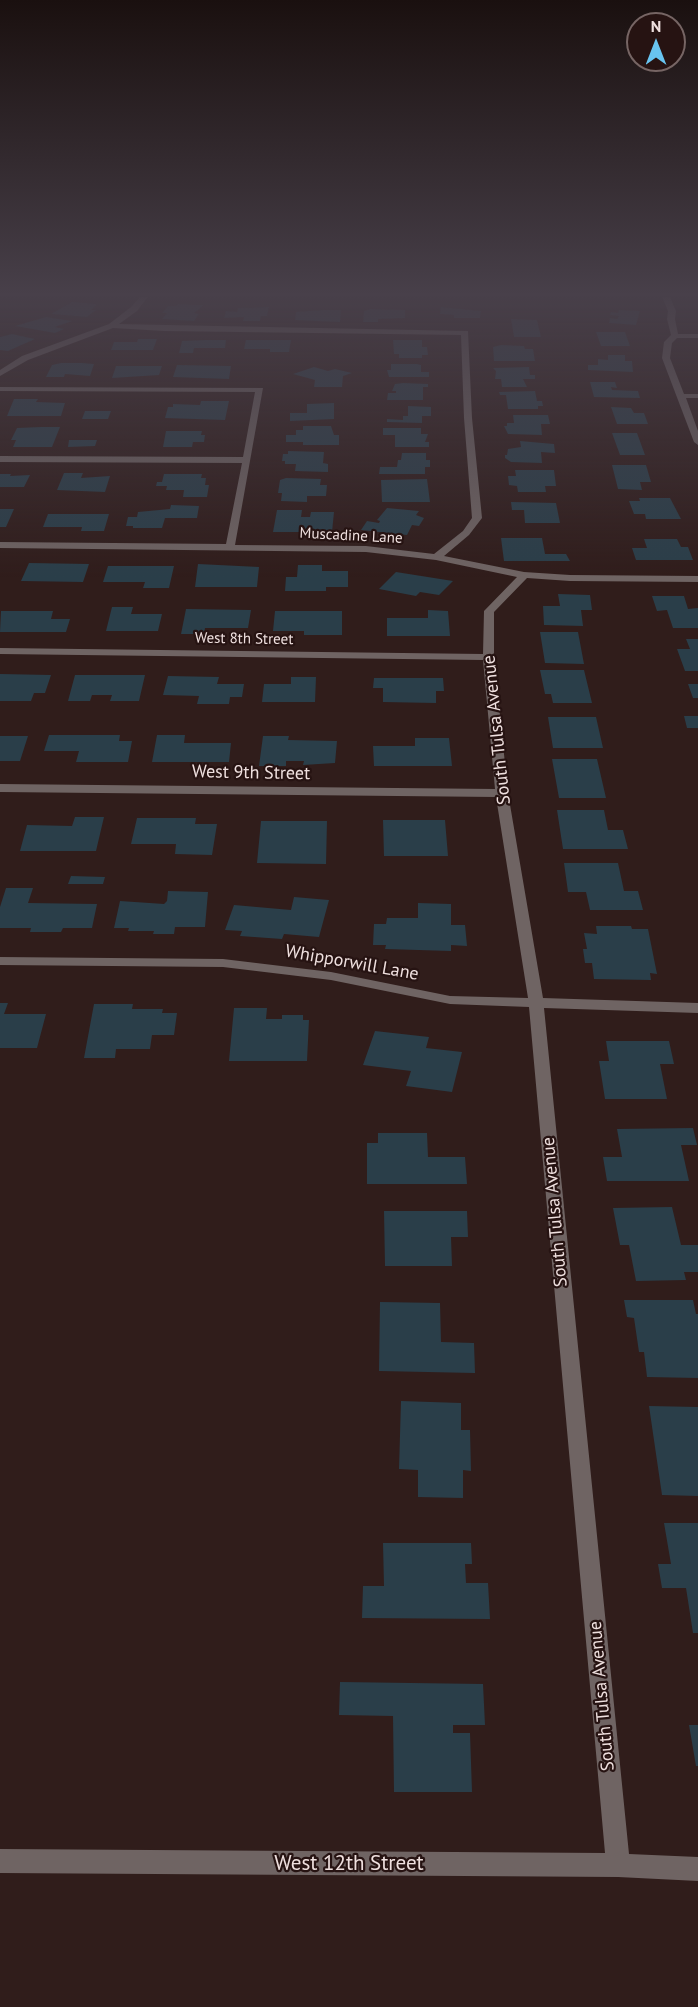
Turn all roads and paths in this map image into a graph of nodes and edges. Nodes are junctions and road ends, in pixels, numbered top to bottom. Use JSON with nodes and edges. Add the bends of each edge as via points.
{"nodes":[{"id":1,"x":260,"y":391,"type":"edge"},
{"id":2,"x":467,"y":391,"type":"edge"},
{"id":3,"x":678,"y":391,"type":"edge"},
{"id":4,"x":680,"y":396,"type":"junction"},
{"id":5,"x":698,"y":396,"type":"edge"},
{"id":6,"x":698,"y":442,"type":"edge"},
{"id":7,"x":0,"y":459,"type":"edge"},
{"id":8,"x":245,"y":460,"type":"junction"},
{"id":9,"x":0,"y":545,"type":"edge"},
{"id":10,"x":230,"y":547,"type":"junction"},
{"id":11,"x":436,"y":557,"type":"junction"},
{"id":12,"x":524,"y":575,"type":"junction"},
{"id":13,"x":698,"y":579,"type":"edge"},
{"id":14,"x":0,"y":651,"type":"edge"},
{"id":15,"x":488,"y":657,"type":"junction"},
{"id":16,"x":0,"y":788,"type":"edge"},
{"id":17,"x":502,"y":793,"type":"junction"},
{"id":18,"x":0,"y":961,"type":"edge"},
{"id":19,"x":536,"y":1004,"type":"junction"},
{"id":20,"x":698,"y":1008,"type":"edge"},
{"id":21,"x":0,"y":1861,"type":"edge"},
{"id":22,"x":618,"y":1865,"type":"junction"},
{"id":23,"x":698,"y":1869,"type":"edge"}],
"edges":[{"from":1,"to":8,"type":"street"},
{"from":2,"to":11,"type":"street","via":[[477,518],[466,533]]},
{"from":3,"to":4,"type":"street"},
{"from":4,"to":5,"type":"street"},
{"from":4,"to":6,"type":"street"},
{"from":7,"to":8,"type":"street"},
{"from":8,"to":10,"type":"street"},
{"from":9,"to":10,"type":"street","name":"Muscadine Lane"},
{"from":10,"to":11,"type":"street","name":"Muscadine Lane","via":[[366,549]]},
{"from":11,"to":12,"type":"street","name":"Muscadine Lane"},
{"from":12,"to":13,"type":"street","name":"Muscadine Lane"},
{"from":12,"to":15,"type":"street","name":"South Tulsa Avenue","via":[[489,611]]},
{"from":14,"to":15,"type":"street","name":"West 8th Street"},
{"from":15,"to":17,"type":"street","name":"South Tulsa Avenue"},
{"from":16,"to":17,"type":"street","name":"West 9th Street"},
{"from":17,"to":19,"type":"street","name":"South Tulsa Avenue"},
{"from":18,"to":19,"type":"street","name":"Whipporwill Lane","via":[[223,963],[331,976],[450,1000]]},
{"from":19,"to":20,"type":"street","name":"Whipporwill Lane"},
{"from":19,"to":22,"type":"street","name":"South Tulsa Avenue"},
{"from":21,"to":22,"type":"street","name":"West 12th Street"},
{"from":22,"to":23,"type":"street","name":"West 12th Street"}]}
